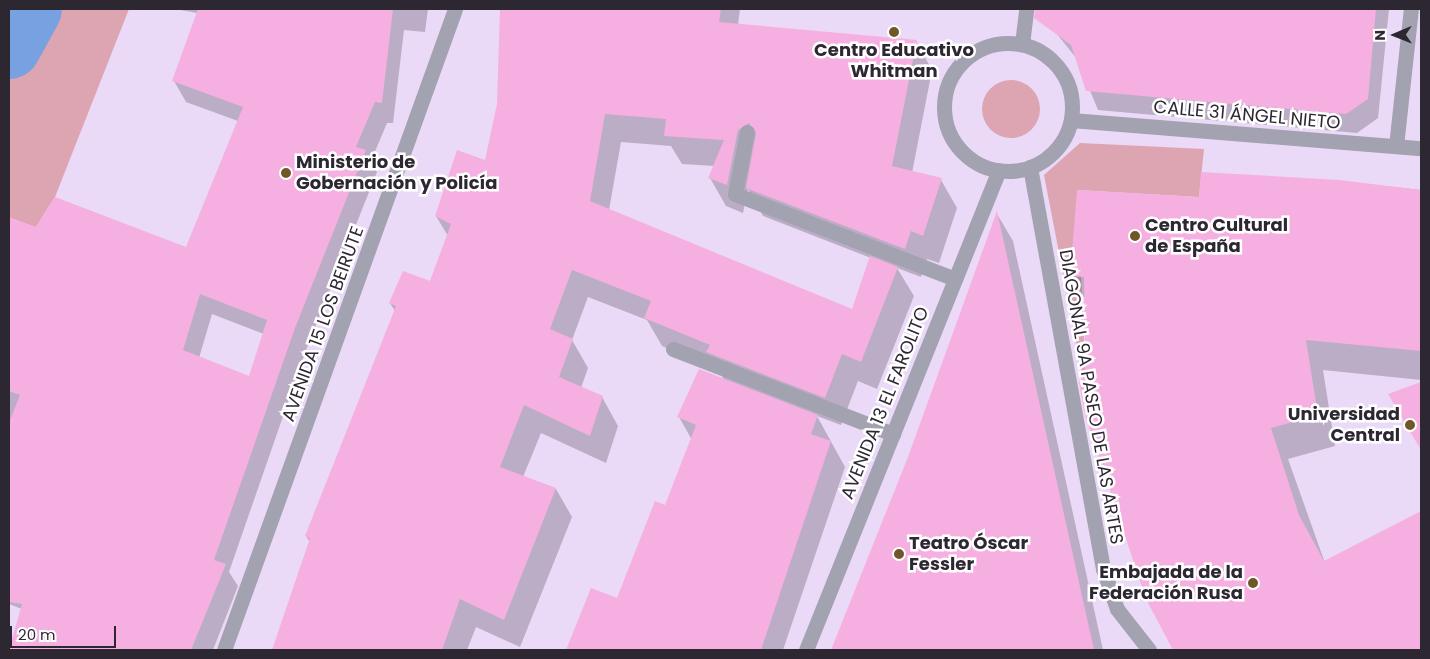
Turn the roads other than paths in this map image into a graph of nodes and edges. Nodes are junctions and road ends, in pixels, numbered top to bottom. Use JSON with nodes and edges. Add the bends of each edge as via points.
{"nodes":[{"id":1,"x":455,"y":9,"type":"edge"},
{"id":2,"x":1026,"y":9,"type":"edge"},
{"id":3,"x":1411,"y":9,"type":"edge"},
{"id":4,"x":1022,"y":44,"type":"junction"},
{"id":5,"x":1070,"y":120,"type":"junction"},
{"id":6,"x":747,"y":132,"type":"dead end"},
{"id":7,"x":1396,"y":146,"type":"junction"},
{"id":8,"x":1421,"y":148,"type":"edge"},
{"id":9,"x":1030,"y":167,"type":"junction"},
{"id":10,"x":998,"y":170,"type":"junction"},
{"id":11,"x":955,"y":279,"type":"junction"},
{"id":12,"x":673,"y":348,"type":"dead end"},
{"id":13,"x":893,"y":434,"type":"junction"},
{"id":14,"x":224,"y":650,"type":"edge"},
{"id":15,"x":806,"y":650,"type":"edge"},
{"id":16,"x":1149,"y":650,"type":"edge"}],
"edges":[{"from":1,"to":14,"type":"street","name":"AVENIDA 15 LOS BEIRUTE"},
{"from":2,"to":4,"type":"street"},
{"from":3,"to":7,"type":"street"},
{"from":4,"to":5,"type":"street","via":[[1056,64],[1072,100]]},
{"from":4,"to":10,"type":"street","via":[[1005,42],[973,53],[960,64],[945,94],[944,112],[956,144],[967,156]]},
{"from":5,"to":7,"type":"street","name":"CALLE 31 ÁNGEL NIETO"},
{"from":5,"to":9,"type":"street","via":[[1057,148]]},
{"from":6,"to":11,"type":"street","via":[[735,194]]},
{"from":7,"to":8,"type":"street","name":"CALLE 31 ÁNGEL NIETO"},
{"from":9,"to":10,"type":"street"},
{"from":9,"to":16,"type":"street","name":"DIAGONAL 9A PASEO DE LAS ARTES","via":[[1103,569],[1117,609]]},
{"from":10,"to":11,"type":"street","name":"AVENIDA 13 EL FAROLITO"},
{"from":11,"to":13,"type":"street","name":"AVENIDA 13 EL FAROLITO"},
{"from":12,"to":13,"type":"street"},
{"from":13,"to":15,"type":"street","name":"AVENIDA 13 EL FAROLITO"}]}
